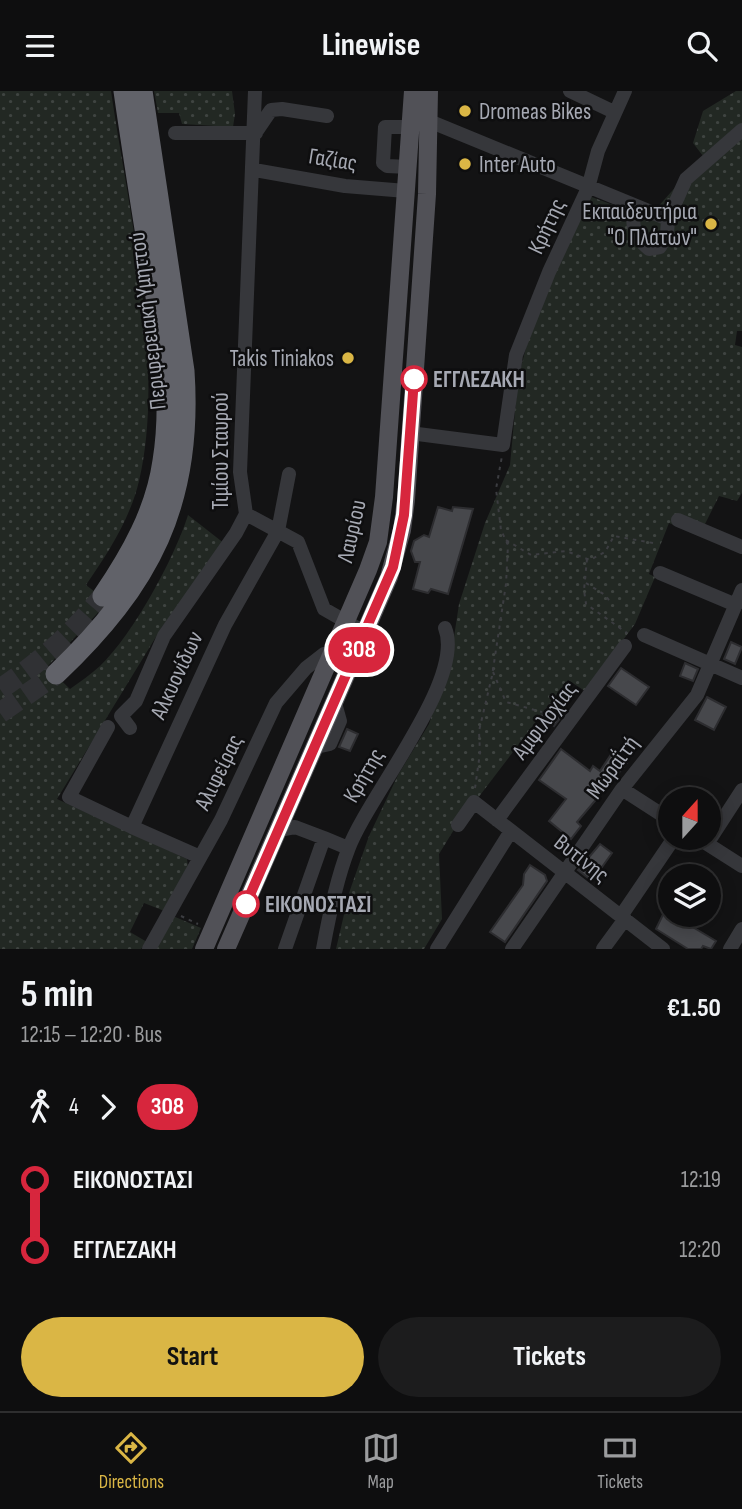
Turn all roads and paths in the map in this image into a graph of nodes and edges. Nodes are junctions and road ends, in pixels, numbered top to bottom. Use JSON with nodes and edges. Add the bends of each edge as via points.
{"nodes":[{"id":1,"x":124,"y":91,"type":"edge"},
{"id":2,"x":142,"y":91,"type":"edge"},
{"id":3,"x":255,"y":91,"type":"edge"},
{"id":4,"x":413,"y":91,"type":"edge"},
{"id":5,"x":429,"y":91,"type":"edge"},
{"id":6,"x":570,"y":91,"type":"edge"},
{"id":7,"x":625,"y":91,"type":"edge"},
{"id":8,"x":614,"y":113,"type":"junction"},
{"id":9,"x":327,"y":116,"type":"dead end"},
{"id":10,"x":418,"y":123,"type":"junction"},
{"id":11,"x":742,"y":130,"type":"edge"},
{"id":12,"x":175,"y":133,"type":"dead end"},
{"id":13,"x":256,"y":134,"type":"junction"},
{"id":14,"x":408,"y":167,"type":"junction"},
{"id":15,"x":254,"y":170,"type":"junction"},
{"id":16,"x":588,"y":188,"type":"junction"},
{"id":17,"x":406,"y":191,"type":"junction"},
{"id":18,"x":635,"y":206,"type":"junction"},
{"id":19,"x":668,"y":219,"type":"junction"},
{"id":20,"x":410,"y":433,"type":"junction"},
{"id":21,"x":503,"y":445,"type":"junction"},
{"id":22,"x":289,"y":474,"type":"dead end"},
{"id":23,"x":246,"y":514,"type":"junction"},
{"id":24,"x":678,"y":520,"type":"dead end"},
{"id":25,"x":278,"y":531,"type":"junction"},
{"id":26,"x":506,"y":539,"type":"junction"},
{"id":27,"x":653,"y":543,"type":"dead end"},
{"id":28,"x":742,"y":547,"type":"edge"},
{"id":29,"x":587,"y":559,"type":"junction"},
{"id":30,"x":660,"y":573,"type":"dead end"},
{"id":31,"x":585,"y":583,"type":"junction"},
{"id":32,"x":742,"y":590,"type":"edge"},
{"id":33,"x":103,"y":596,"type":"tunnel mouth"},
{"id":34,"x":612,"y":604,"type":"dead end"},
{"id":35,"x":736,"y":605,"type":"junction"},
{"id":36,"x":347,"y":623,"type":"junction"},
{"id":37,"x":445,"y":628,"type":"dead end"},
{"id":38,"x":366,"y":633,"type":"junction"},
{"id":39,"x":644,"y":635,"type":"dead end"},
{"id":40,"x":625,"y":646,"type":"joint"},
{"id":41,"x":335,"y":651,"type":"junction"},
{"id":42,"x":355,"y":660,"type":"junction"},
{"id":43,"x":712,"y":664,"type":"junction"},
{"id":44,"x":493,"y":671,"type":"junction"},
{"id":45,"x":56,"y":674,"type":"tunnel mouth"},
{"id":46,"x":742,"y":678,"type":"edge"},
{"id":47,"x":542,"y":712,"type":"dead end"},
{"id":48,"x":108,"y":727,"type":"dead end"},
{"id":49,"x":130,"y":728,"type":"dead end"},
{"id":50,"x":622,"y":789,"type":"junction"},
{"id":51,"x":742,"y":790,"type":"edge"},
{"id":52,"x":472,"y":803,"type":"junction"},
{"id":53,"x":658,"y":812,"type":"edge"},
{"id":54,"x":721,"y":817,"type":"edge"},
{"id":55,"x":497,"y":820,"type":"junction"},
{"id":56,"x":458,"y":825,"type":"dead end"},
{"id":57,"x":132,"y":827,"type":"junction"},
{"id":58,"x":279,"y":830,"type":"junction"},
{"id":59,"x":511,"y":831,"type":"junction"},
{"id":60,"x":324,"y":838,"type":"junction"},
{"id":61,"x":348,"y":848,"type":"junction"},
{"id":62,"x":666,"y":851,"type":"edge"},
{"id":63,"x":719,"y":851,"type":"edge"},
{"id":64,"x":200,"y":857,"type":"junction"},
{"id":65,"x":742,"y":866,"type":"edge"},
{"id":66,"x":565,"y":873,"type":"junction"},
{"id":67,"x":172,"y":912,"type":"junction"},
{"id":68,"x":623,"y":917,"type":"junction"},
{"id":69,"x":742,"y":929,"type":"edge"},
{"id":70,"x":212,"y":930,"type":"junction"},
{"id":71,"x":149,"y":949,"type":"edge"},
{"id":72,"x":204,"y":949,"type":"edge"},
{"id":73,"x":226,"y":949,"type":"edge"},
{"id":74,"x":285,"y":949,"type":"edge"},
{"id":75,"x":323,"y":949,"type":"edge"},
{"id":76,"x":437,"y":949,"type":"edge"},
{"id":77,"x":512,"y":949,"type":"edge"},
{"id":78,"x":603,"y":949,"type":"edge"},
{"id":79,"x":663,"y":949,"type":"edge"},
{"id":80,"x":730,"y":949,"type":"edge"}],
"edges":[{"from":1,"to":33,"type":"highway","name":"Περιφερειακή Υμηττού","via":[[163,342],[167,427],[154,498],[125,564]]},
{"from":2,"to":45,"type":"highway","name":"Περιφερειακή Υμηττού","via":[[184,371],[186,404],[178,472],[170,511],[138,580],[116,613]]},
{"from":3,"to":13,"type":"street","name":"Τιμίου Σταυρού"},
{"from":4,"to":10,"type":"main road","name":"Λαυρίου"},
{"from":5,"to":10,"type":"main road","name":"Λαυρίου"},
{"from":6,"to":8,"type":"street"},
{"from":7,"to":8,"type":"street","name":"Κρήτης"},
{"from":8,"to":16,"type":"street","name":"Κρήτης"},
{"from":9,"to":13,"type":"street","via":[[271,110]]},
{"from":10,"to":14,"type":"main road","name":"Λαυρίου"},
{"from":10,"to":14,"type":"street","via":[[385,127],[383,163]]},
{"from":10,"to":16,"type":"street"},
{"from":10,"to":20,"type":"main road","name":"Λαυρίου"},
{"from":11,"to":19,"type":"street","via":[[686,179]]},
{"from":12,"to":13,"type":"street"},
{"from":13,"to":15,"type":"street","name":"Τιμίου Σταυρού"},
{"from":14,"to":17,"type":"main road","name":"Λαυρίου"},
{"from":15,"to":17,"type":"street","name":"Γαζίας"},
{"from":15,"to":23,"type":"street","name":"Τιμίου Σταυρού","via":[[240,473]]},
{"from":16,"to":18,"type":"street"},
{"from":16,"to":21,"type":"street","name":"Κρήτης","via":[[516,355]]},
{"from":17,"to":36,"type":"main road","name":"Λαυρίου","via":[[381,527]]},
{"from":18,"to":19,"type":"street"},
{"from":18,"to":19,"type":"street","via":[[633,229],[649,250],[660,247]]},
{"from":20,"to":21,"type":"street"},
{"from":20,"to":38,"type":"main road","name":"Λαυρίου","via":[[402,530],[393,567]]},
{"from":21,"to":26,"type":"path","via":[[496,489]]},
{"from":22,"to":25,"type":"street","name":"Αλκυονίδων"},
{"from":23,"to":25,"type":"street"},
{"from":23,"to":49,"type":"street","name":"Τιμίου Σταυρού","via":[[164,636],[136,701],[121,716]]},
{"from":24,"to":28,"type":"street"},
{"from":25,"to":36,"type":"street","via":[[298,542],[324,608]]},
{"from":25,"to":57,"type":"street","name":"Αλκυονίδων","via":[[225,625]]},
{"from":26,"to":29,"type":"path","via":[[531,555],[566,551]]},
{"from":26,"to":44,"type":"path","via":[[506,584]]},
{"from":27,"to":29,"type":"path","via":[[616,536],[605,552]]},
{"from":29,"to":31,"type":"path"},
{"from":30,"to":35,"type":"street"},
{"from":31,"to":34,"type":"path"},
{"from":31,"to":40,"type":"path","via":[[586,604],[628,634]]},
{"from":32,"to":35,"type":"street","name":"Μωραΐτή"},
{"from":35,"to":43,"type":"street","name":"Μωραΐτή"},
{"from":36,"to":38,"type":"street"},
{"from":36,"to":41,"type":"main road","name":"Λαυρίου"},
{"from":37,"to":61,"type":"street","name":"Κρήτης","via":[[451,641],[432,700]]},
{"from":38,"to":42,"type":"main road","name":"Λαυρίου"},
{"from":39,"to":43,"type":"street"},
{"from":40,"to":55,"type":"street","name":"Αμφιλοχίας"},
{"from":41,"to":42,"type":"street"},
{"from":41,"to":64,"type":"street","name":"Αλιφείρας","via":[[306,668],[276,703]]},
{"from":41,"to":70,"type":"main road","name":"Λαυρίου"},
{"from":42,"to":58,"type":"main road","name":"Λαυρίου"},
{"from":43,"to":46,"type":"street"},
{"from":43,"to":50,"type":"street","name":"Μωραΐτή","via":[[697,695]]},
{"from":44,"to":47,"type":"path","via":[[506,702]]},
{"from":44,"to":52,"type":"path","via":[[479,731]]},
{"from":48,"to":57,"type":"street","via":[[69,797]]},
{"from":50,"to":53,"type":"street"},
{"from":50,"to":66,"type":"street","name":"Μωραΐτή"},
{"from":51,"to":54,"type":"street"},
{"from":52,"to":55,"type":"street","name":"Βυτίνης"},
{"from":52,"to":56,"type":"street"},
{"from":55,"to":59,"type":"street","name":"Βυτίνης"},
{"from":57,"to":64,"type":"street"},
{"from":58,"to":60,"type":"street","via":[[295,827]]},
{"from":58,"to":73,"type":"main road","name":"Λαυρίου"},
{"from":59,"to":66,"type":"street","name":"Βυτίνης"},
{"from":59,"to":76,"type":"street"},
{"from":60,"to":61,"type":"street"},
{"from":60,"to":74,"type":"street"},
{"from":61,"to":75,"type":"street","name":"Κρήτης"},
{"from":62,"to":68,"type":"street"},
{"from":63,"to":65,"type":"street"},
{"from":64,"to":67,"type":"street","name":"Αλιφείρας"},
{"from":66,"to":68,"type":"street","name":"Βυτίνης"},
{"from":66,"to":77,"type":"street","name":"Μωραΐτή"},
{"from":67,"to":70,"type":"path"},
{"from":67,"to":71,"type":"street","name":"Αλιφείρας"},
{"from":68,"to":78,"type":"street"},
{"from":68,"to":79,"type":"street","name":"Βυτίνης"},
{"from":69,"to":80,"type":"street"},
{"from":70,"to":72,"type":"main road","name":"Λαυρίου"}]}
